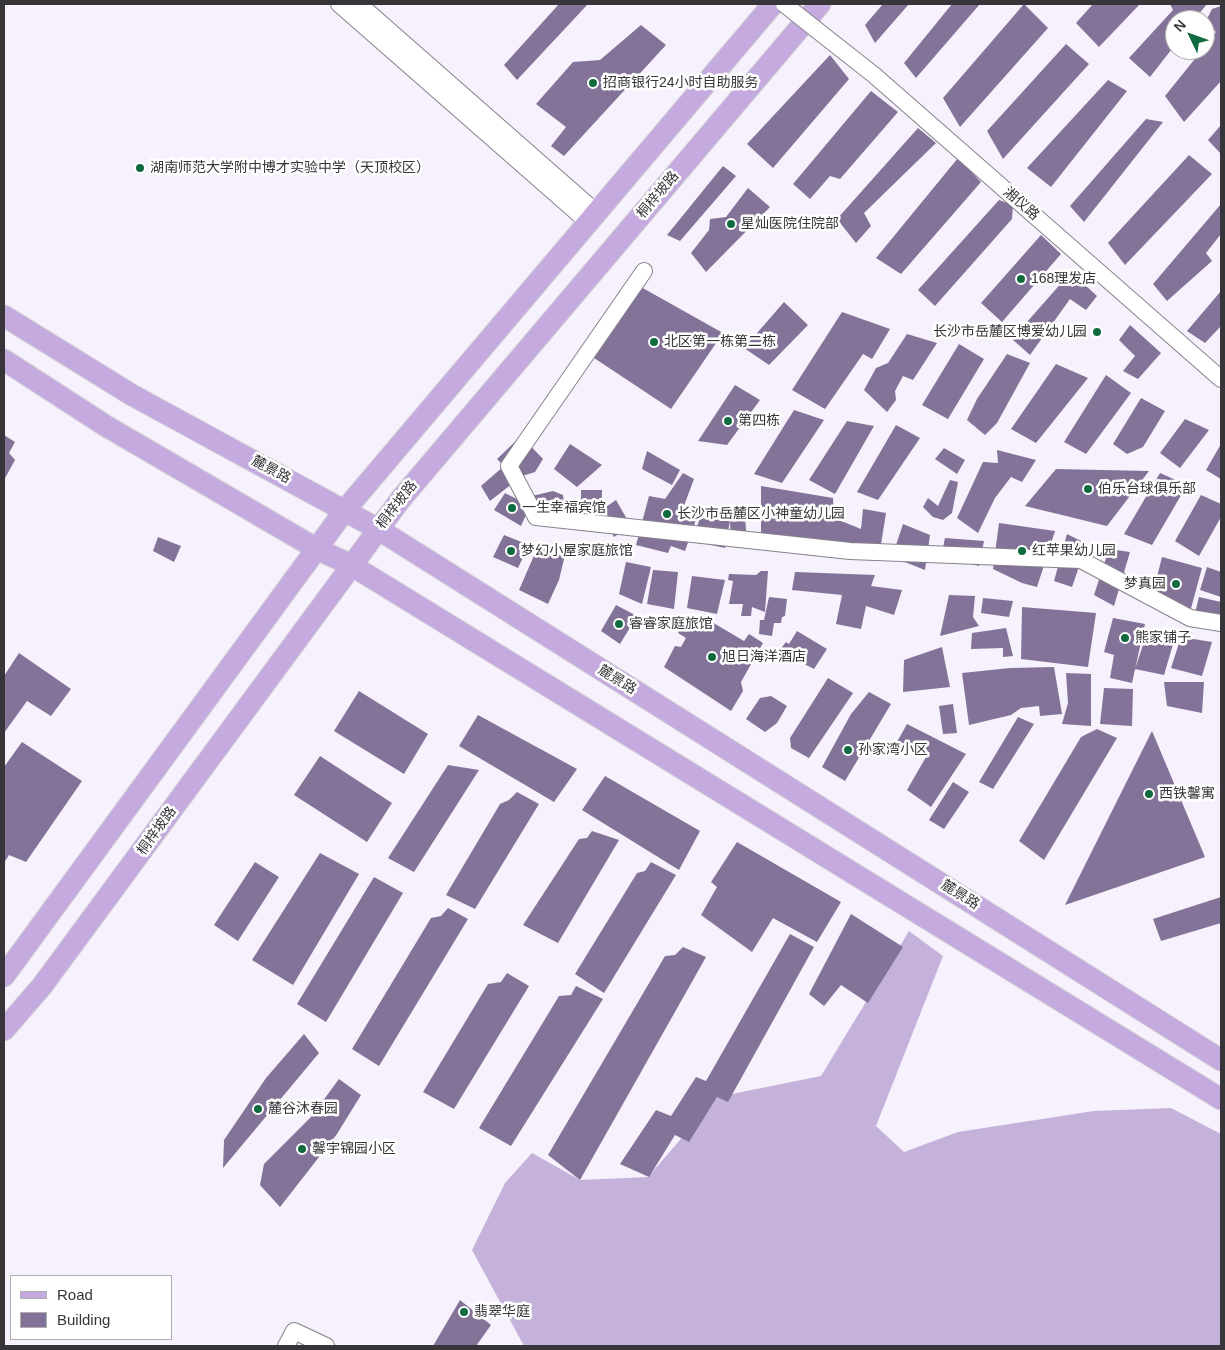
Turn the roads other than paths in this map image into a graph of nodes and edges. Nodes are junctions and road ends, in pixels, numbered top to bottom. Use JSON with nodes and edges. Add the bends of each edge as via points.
{"nodes":[{"id":1,"x":339,"y":4,"type":"edge"},
{"id":2,"x":359,"y":4,"type":"edge"},
{"id":3,"x":773,"y":4,"type":"edge"},
{"id":4,"x":784,"y":4,"type":"edge"},
{"id":5,"x":820,"y":4,"type":"edge"},
{"id":6,"x":593,"y":218,"type":"junction"},
{"id":7,"x":644,"y":271,"type":"dead end"},
{"id":8,"x":4,"y":316,"type":"edge"},
{"id":9,"x":4,"y":360,"type":"edge"},
{"id":10,"x":1221,"y":379,"type":"edge"},
{"id":11,"x":345,"y":510,"type":"junction"},
{"id":12,"x":378,"y":529,"type":"junction"},
{"id":13,"x":317,"y":549,"type":"junction"},
{"id":14,"x":351,"y":566,"type":"junction"},
{"id":15,"x":1221,"y":622,"type":"edge"},
{"id":16,"x":6,"y":969,"type":"edge"},
{"id":17,"x":4,"y":1030,"type":"edge"},
{"id":18,"x":1221,"y":1060,"type":"edge"},
{"id":19,"x":1221,"y":1099,"type":"edge"},
{"id":20,"x":286,"y":1346,"type":"edge"},
{"id":21,"x":326,"y":1346,"type":"edge"}],
"edges":[{"from":1,"to":6,"type":"street"},
{"from":2,"to":6,"type":"street"},
{"from":3,"to":6,"type":"main road"},
{"from":4,"to":10,"type":"street","name":"湘仪路","bridge":true,"via":[[874,75]]},
{"from":5,"to":12,"type":"main road","name":"桐梓坡路"},
{"from":6,"to":11,"type":"main road"},
{"from":7,"to":15,"type":"street","via":[[509,466],[536,518],[850,551],[1081,560],[1190,618]]},
{"from":8,"to":11,"type":"main road","name":"麓景路","via":[[132,394]]},
{"from":9,"to":13,"type":"main road","via":[[106,426]]},
{"from":11,"to":12,"type":"main road","name":"麓景路"},
{"from":11,"to":13,"type":"main road"},
{"from":12,"to":14,"type":"main road","name":"桐梓坡路"},
{"from":12,"to":18,"type":"main road","name":"麓景路"},
{"from":13,"to":14,"type":"main road"},
{"from":13,"to":16,"type":"main road"},
{"from":14,"to":17,"type":"main road","name":"桐梓坡路","via":[[42,986]]},
{"from":14,"to":19,"type":"main road"},
{"from":20,"to":21,"type":"street","via":[[294,1331]]}]}
